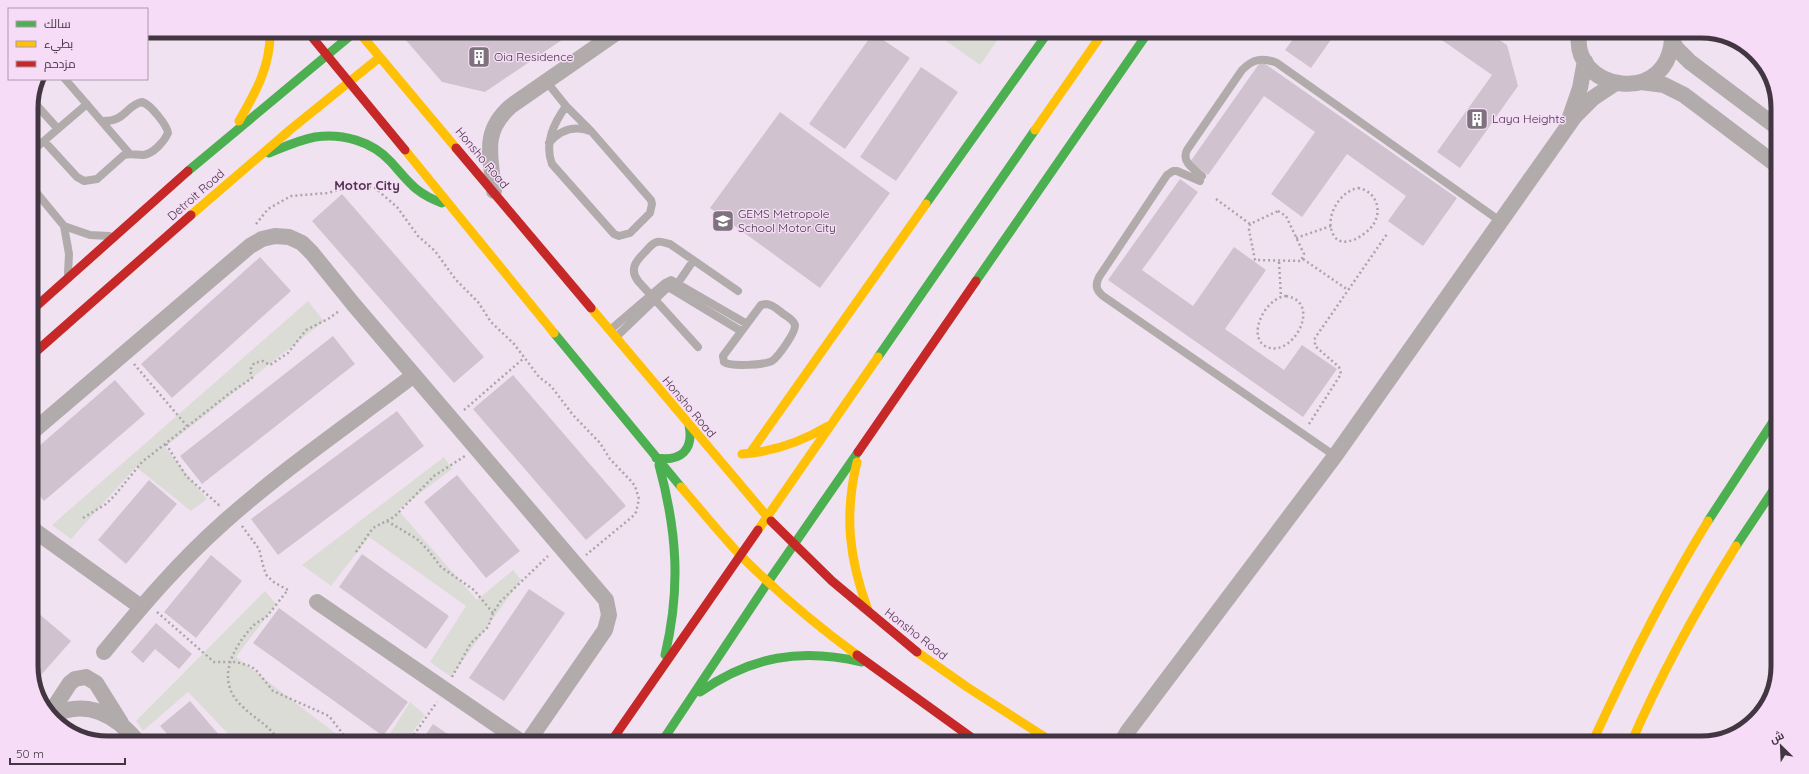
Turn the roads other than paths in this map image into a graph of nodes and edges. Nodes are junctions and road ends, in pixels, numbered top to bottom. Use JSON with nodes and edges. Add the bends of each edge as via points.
{"nodes":[{"id":1,"x":270,"y":38,"type":"edge"},
{"id":2,"x":313,"y":38,"type":"edge"},
{"id":3,"x":348,"y":38,"type":"edge"},
{"id":4,"x":363,"y":38,"type":"edge"},
{"id":5,"x":609,"y":38,"type":"edge"},
{"id":6,"x":1044,"y":38,"type":"edge"},
{"id":7,"x":1099,"y":38,"type":"edge"},
{"id":8,"x":1144,"y":38,"type":"edge"},
{"id":9,"x":1579,"y":38,"type":"edge"},
{"id":10,"x":1672,"y":38,"type":"edge"},
{"id":11,"x":1673,"y":38,"type":"edge"},
{"id":12,"x":327,"y":54,"type":"junction"},
{"id":13,"x":380,"y":57,"type":"junction"},
{"id":14,"x":1585,"y":61,"type":"junction"},
{"id":15,"x":66,"y":80,"type":"edge"},
{"id":16,"x":348,"y":81,"type":"junction"},
{"id":17,"x":546,"y":81,"type":"junction"},
{"id":18,"x":1641,"y":82,"type":"junction"},
{"id":19,"x":1614,"y":84,"type":"junction"},
{"id":20,"x":87,"y":104,"type":"junction"},
{"id":21,"x":566,"y":106,"type":"junction"},
{"id":22,"x":38,"y":107,"type":"edge"},
{"id":23,"x":102,"y":121,"type":"junction"},
{"id":24,"x":1771,"y":123,"type":"edge"},
{"id":25,"x":1568,"y":126,"type":"junction"},
{"id":26,"x":58,"y":129,"type":"junction"},
{"id":27,"x":591,"y":131,"type":"junction"},
{"id":28,"x":231,"y":135,"type":"junction"},
{"id":29,"x":38,"y":140,"type":"edge"},
{"id":30,"x":42,"y":143,"type":"junction"},
{"id":31,"x":549,"y":143,"type":"junction"},
{"id":32,"x":38,"y":146,"type":"edge"},
{"id":33,"x":130,"y":153,"type":"junction"},
{"id":34,"x":256,"y":158,"type":"junction"},
{"id":35,"x":1771,"y":161,"type":"edge"},
{"id":36,"x":494,"y":191,"type":"junction"},
{"id":37,"x":38,"y":194,"type":"edge"},
{"id":38,"x":448,"y":205,"type":"junction"},
{"id":39,"x":1500,"y":221,"type":"junction"},
{"id":40,"x":64,"y":226,"type":"junction"},
{"id":41,"x":115,"y":236,"type":"junction"},
{"id":42,"x":693,"y":261,"type":"junction"},
{"id":43,"x":66,"y":279,"type":"junction"},
{"id":44,"x":678,"y":283,"type":"junction"},
{"id":45,"x":738,"y":291,"type":"dead end"},
{"id":46,"x":652,"y":298,"type":"junction"},
{"id":47,"x":38,"y":305,"type":"edge"},
{"id":48,"x":747,"y":324,"type":"junction"},
{"id":49,"x":741,"y":332,"type":"junction"},
{"id":50,"x":613,"y":333,"type":"junction"},
{"id":51,"x":698,"y":347,"type":"dead end"},
{"id":52,"x":38,"y":350,"type":"edge"},
{"id":53,"x":414,"y":375,"type":"junction"},
{"id":54,"x":834,"y":422,"type":"junction"},
{"id":55,"x":1771,"y":424,"type":"edge"},
{"id":56,"x":689,"y":425,"type":"junction"},
{"id":57,"x":38,"y":427,"type":"edge"},
{"id":58,"x":862,"y":449,"type":"junction"},
{"id":59,"x":712,"y":453,"type":"junction"},
{"id":60,"x":750,"y":453,"type":"junction"},
{"id":61,"x":1335,"y":456,"type":"junction"},
{"id":62,"x":656,"y":458,"type":"junction"},
{"id":63,"x":1771,"y":494,"type":"edge"},
{"id":64,"x":767,"y":517,"type":"junction"},
{"id":65,"x":38,"y":533,"type":"edge"},
{"id":66,"x":794,"y":545,"type":"junction"},
{"id":67,"x":740,"y":555,"type":"junction"},
{"id":68,"x":768,"y":582,"type":"junction"},
{"id":69,"x":317,"y":602,"type":"dead end"},
{"id":70,"x":149,"y":609,"type":"junction"},
{"id":71,"x":869,"y":613,"type":"junction"},
{"id":72,"x":104,"y":652,"type":"dead end"},
{"id":73,"x":873,"y":665,"type":"junction"},
{"id":74,"x":661,"y":668,"type":"junction"},
{"id":75,"x":691,"y":699,"type":"junction"},
{"id":76,"x":53,"y":710,"type":"edge"},
{"id":77,"x":56,"y":713,"type":"edge"},
{"id":78,"x":121,"y":723,"type":"junction"},
{"id":79,"x":133,"y":736,"type":"edge"},
{"id":80,"x":513,"y":736,"type":"edge"},
{"id":81,"x":532,"y":736,"type":"edge"},
{"id":82,"x":615,"y":736,"type":"edge"},
{"id":83,"x":666,"y":736,"type":"edge"},
{"id":84,"x":969,"y":736,"type":"edge"},
{"id":85,"x":1043,"y":736,"type":"edge"},
{"id":86,"x":1127,"y":736,"type":"edge"},
{"id":87,"x":1595,"y":736,"type":"edge"},
{"id":88,"x":1633,"y":736,"type":"edge"}],
"edges":[{"from":1,"to":28,"type":"street","via":[[271,47],[264,74]]},
{"from":2,"to":12,"type":"street"},
{"from":3,"to":12,"type":"street","name":"Detroit Road"},
{"from":4,"to":13,"type":"street","name":"Honsho Road"},
{"from":5,"to":17,"type":"street"},
{"from":6,"to":60,"type":"street"},
{"from":7,"to":54,"type":"street"},
{"from":8,"to":58,"type":"street"},
{"from":9,"to":14,"type":"street"},
{"from":10,"to":18,"type":"street","via":[[1669,55],[1663,66],[1653,76]]},
{"from":11,"to":24,"type":"street","via":[[1677,49],[1690,62]]},
{"from":12,"to":16,"type":"street"},
{"from":12,"to":28,"type":"street","name":"Detroit Road"},
{"from":13,"to":16,"type":"street","name":"Detroit Road"},
{"from":13,"to":36,"type":"street","name":"Honsho Road"},
{"from":14,"to":19,"type":"street","via":[[1597,75]]},
{"from":14,"to":25,"type":"street"},
{"from":15,"to":20,"type":"lane"},
{"from":16,"to":34,"type":"street","name":"Detroit Road"},
{"from":16,"to":38,"type":"street"},
{"from":17,"to":21,"type":"lane"},
{"from":17,"to":36,"type":"street","via":[[501,114],[494,125],[490,137]]},
{"from":18,"to":19,"type":"street","via":[[1628,85]]},
{"from":18,"to":35,"type":"street","via":[[1664,85],[1684,95]]},
{"from":19,"to":25,"type":"street","via":[[1593,98]]},
{"from":20,"to":23,"type":"lane"},
{"from":20,"to":26,"type":"lane"},
{"from":21,"to":27,"type":"lane"},
{"from":21,"to":31,"type":"lane","via":[[554,127]]},
{"from":22,"to":26,"type":"lane"},
{"from":23,"to":33,"type":"lane"},
{"from":23,"to":33,"type":"lane","via":[[118,119],[139,102],[148,104],[166,126],[168,133],[165,140],[152,152],[144,155]]},
{"from":25,"to":39,"type":"street"},
{"from":26,"to":30,"type":"lane"},
{"from":27,"to":31,"type":"lane","via":[[568,129]]},
{"from":27,"to":31,"type":"lane","via":[[651,200],[650,213],[630,233],[614,234],[555,169],[549,158]]},
{"from":28,"to":41,"type":"street","name":"Detroit Road"},
{"from":29,"to":30,"type":"lane"},
{"from":30,"to":32,"type":"lane"},
{"from":30,"to":33,"type":"lane","via":[[84,182],[97,179],[119,158]]},
{"from":34,"to":38,"type":"street","via":[[314,137],[344,137],[374,148],[420,193]]},
{"from":34,"to":52,"type":"street","name":"Detroit Road"},
{"from":36,"to":50,"type":"street","name":"Honsho Road"},
{"from":37,"to":40,"type":"lane"},
{"from":38,"to":62,"type":"street"},
{"from":39,"to":61,"type":"street"},
{"from":39,"to":61,"type":"lane","via":[[1268,59],[1258,59],[1242,70],[1187,150],[1186,162],[1201,178],[1177,171],[1167,175],[1099,277],[1096,287],[1103,296]]},
{"from":40,"to":41,"type":"lane","via":[[90,235]]},
{"from":40,"to":43,"type":"lane","via":[[69,254]]},
{"from":41,"to":43,"type":"street","name":"Detroit Road"},
{"from":42,"to":44,"type":"lane"},
{"from":42,"to":45,"type":"lane"},
{"from":42,"to":46,"type":"lane","via":[[670,244],[652,244],[635,262],[633,268],[635,277]]},
{"from":43,"to":47,"type":"street","name":"Detroit Road"},
{"from":44,"to":46,"type":"lane","via":[[666,281]]},
{"from":44,"to":48,"type":"lane"},
{"from":46,"to":49,"type":"lane","via":[[666,289],[673,288]]},
{"from":46,"to":50,"type":"lane"},
{"from":46,"to":51,"type":"lane"},
{"from":48,"to":49,"type":"lane"},
{"from":48,"to":49,"type":"lane","via":[[761,305],[766,304],[790,318],[795,327],[779,354],[771,361],[761,364],[726,364],[723,356]]},
{"from":50,"to":56,"type":"street","name":"Honsho Road"},
{"from":53,"to":57,"type":"street","via":[[312,253],[302,243],[275,236],[262,239],[250,246]]},
{"from":53,"to":70,"type":"street","via":[[223,522],[173,572]]},
{"from":53,"to":81,"type":"street","via":[[606,600],[609,615],[605,630]]},
{"from":54,"to":60,"type":"street","via":[[791,445]]},
{"from":54,"to":64,"type":"street"},
{"from":55,"to":87,"type":"street","via":[[1719,502],[1692,548],[1629,663]]},
{"from":56,"to":59,"type":"street","name":"Honsho Road"},
{"from":56,"to":62,"type":"street","via":[[691,440],[684,453],[671,460]]},
{"from":58,"to":66,"type":"street"},
{"from":58,"to":71,"type":"street","via":[[853,476],[848,532],[857,580]]},
{"from":59,"to":60,"type":"street"},
{"from":59,"to":64,"type":"street","name":"Honsho Road"},
{"from":61,"to":86,"type":"street"},
{"from":62,"to":67,"type":"street"},
{"from":62,"to":74,"type":"street","via":[[669,499],[676,563],[672,627]]},
{"from":63,"to":88,"type":"street","via":[[1695,614],[1669,661]]},
{"from":64,"to":66,"type":"street","name":"Honsho Road"},
{"from":64,"to":67,"type":"street"},
{"from":65,"to":70,"type":"street"},
{"from":66,"to":68,"type":"street"},
{"from":66,"to":71,"type":"street","name":"Honsho Road"},
{"from":67,"to":68,"type":"street"},
{"from":67,"to":74,"type":"street"},
{"from":68,"to":73,"type":"street","via":[[825,631]]},
{"from":68,"to":75,"type":"street"},
{"from":69,"to":80,"type":"street"},
{"from":70,"to":72,"type":"street"},
{"from":71,"to":85,"type":"street","name":"Honsho Road","via":[[956,679]]},
{"from":73,"to":75,"type":"street","via":[[826,655],[801,654],[777,657],[731,672]]},
{"from":73,"to":84,"type":"street"},
{"from":74,"to":82,"type":"street"},
{"from":75,"to":83,"type":"street"},
{"from":76,"to":78,"type":"street","via":[[70,683],[86,677],[96,683]]},
{"from":77,"to":78,"type":"street","via":[[84,709],[110,716]]},
{"from":78,"to":79,"type":"street"}]}
